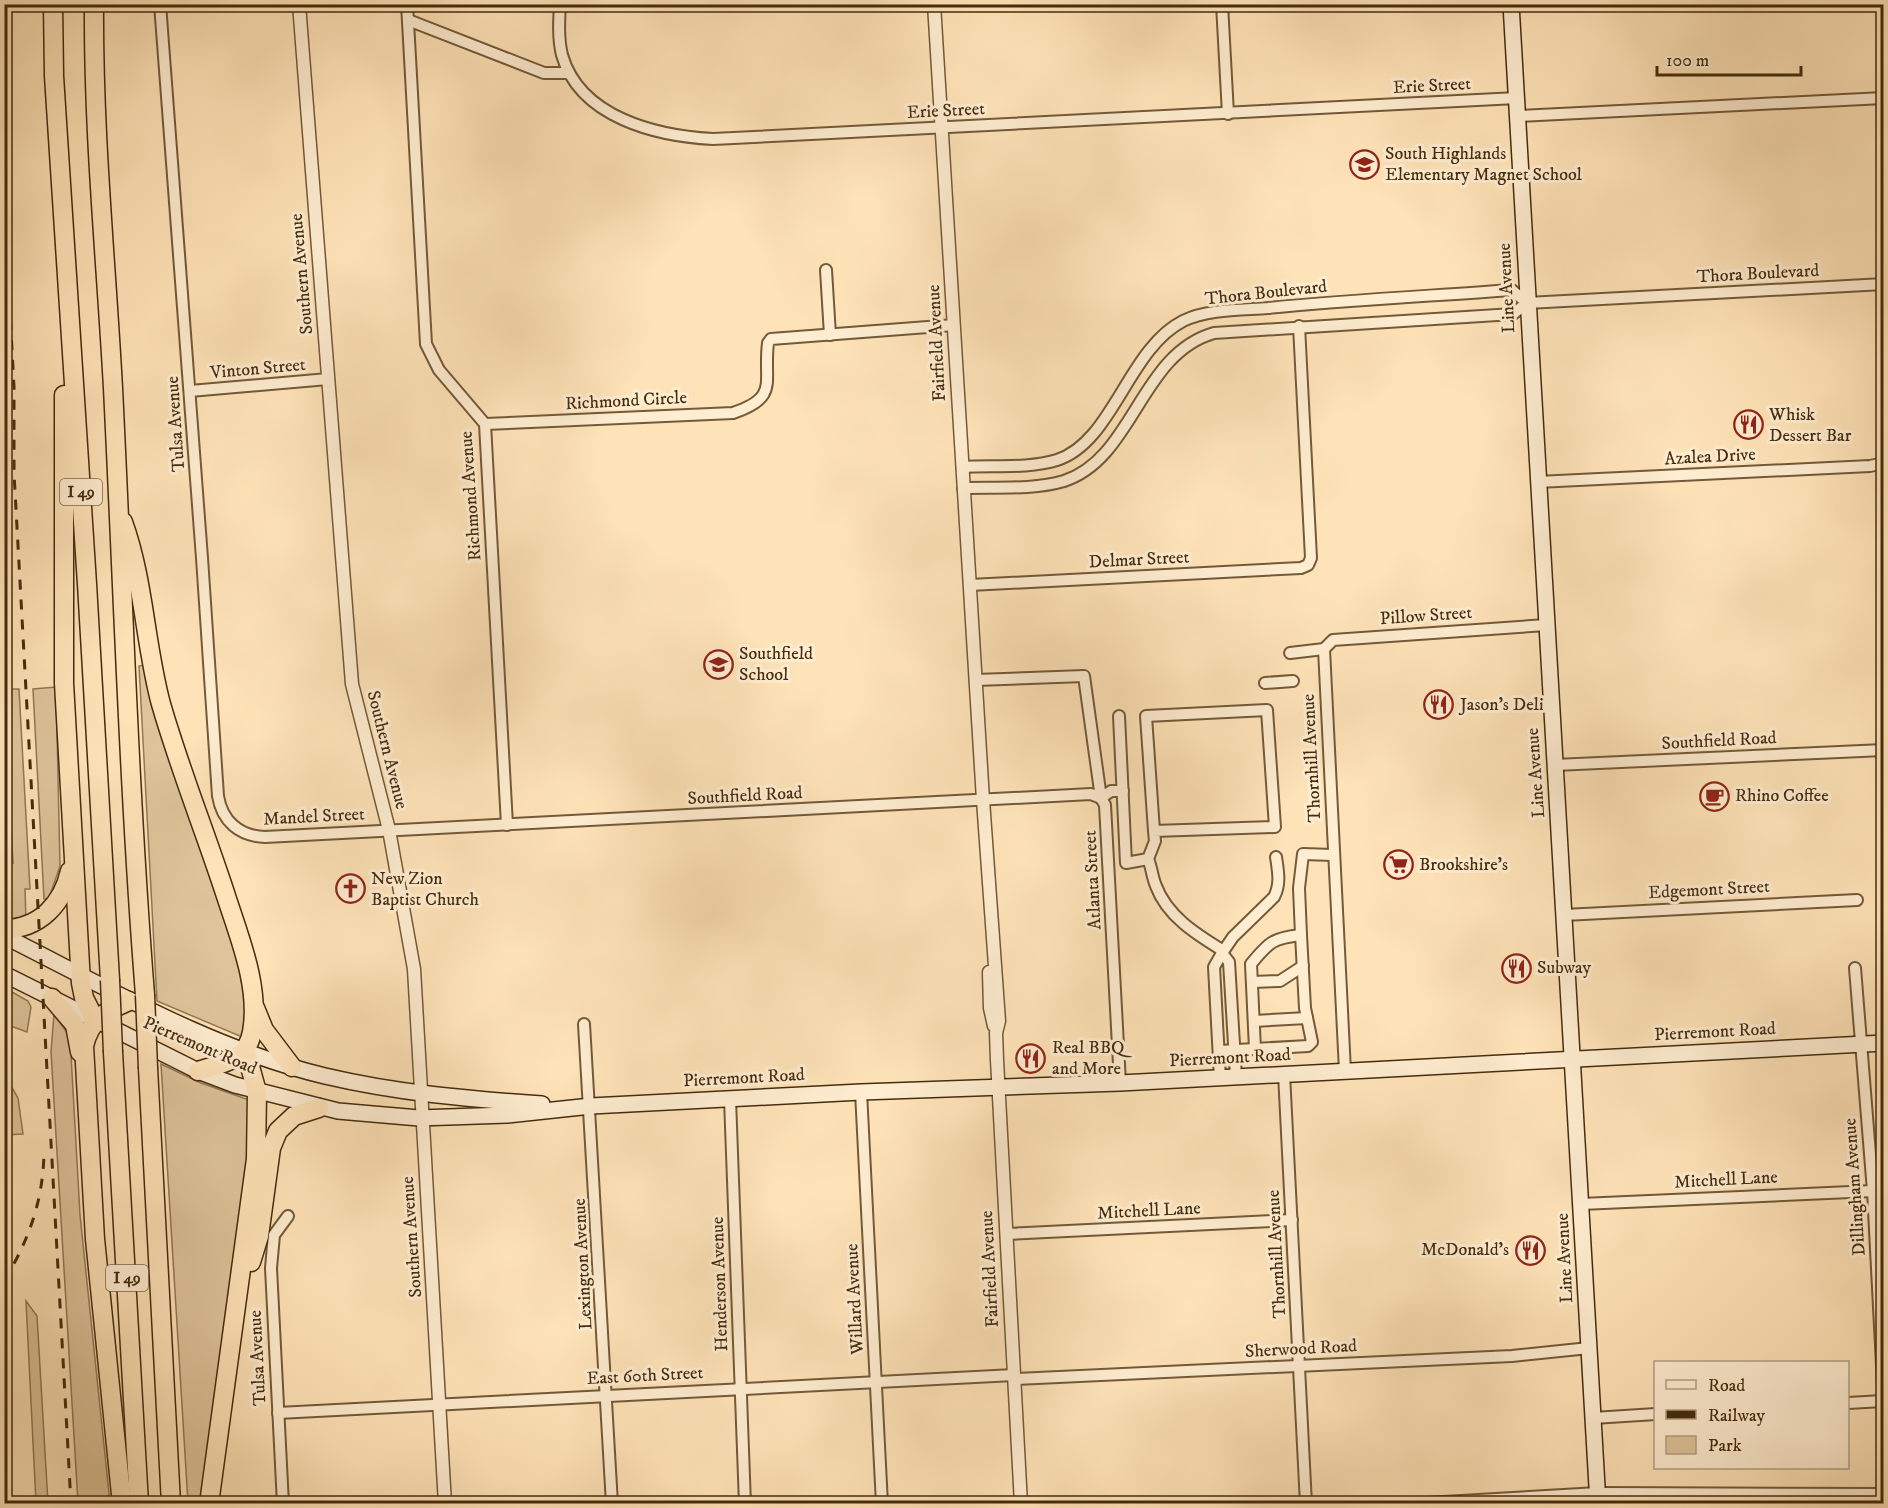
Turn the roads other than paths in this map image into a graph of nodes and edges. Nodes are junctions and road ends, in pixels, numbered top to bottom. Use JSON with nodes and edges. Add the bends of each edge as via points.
{"nodes":[{"id":1,"x":53,"y":4,"type":"edge"},
{"id":2,"x":94,"y":4,"type":"edge"},
{"id":3,"x":160,"y":4,"type":"edge"},
{"id":4,"x":299,"y":4,"type":"edge"},
{"id":5,"x":325,"y":4,"type":"edge"},
{"id":6,"x":407,"y":4,"type":"edge"},
{"id":7,"x":560,"y":4,"type":"edge"},
{"id":8,"x":934,"y":4,"type":"edge"},
{"id":9,"x":1222,"y":4,"type":"edge"},
{"id":10,"x":1511,"y":4,"type":"edge"},
{"id":11,"x":317,"y":5,"type":"edge"},
{"id":12,"x":408,"y":20,"type":"junction"},
{"id":13,"x":569,"y":73,"type":"junction"},
{"id":14,"x":1517,"y":98,"type":"junction"},
{"id":15,"x":1884,"y":98,"type":"edge"},
{"id":16,"x":1228,"y":114,"type":"junction"},
{"id":17,"x":1518,"y":116,"type":"junction"},
{"id":18,"x":942,"y":128,"type":"junction"},
{"id":19,"x":66,"y":241,"type":"junction"},
{"id":20,"x":826,"y":270,"type":"dead end"},
{"id":21,"x":1884,"y":284,"type":"edge"},
{"id":22,"x":1527,"y":303,"type":"junction"},
{"id":23,"x":954,"y":325,"type":"junction"},
{"id":24,"x":1299,"y":326,"type":"junction"},
{"id":25,"x":830,"y":335,"type":"junction"},
{"id":26,"x":328,"y":379,"type":"junction"},
{"id":27,"x":190,"y":391,"type":"junction"},
{"id":28,"x":485,"y":424,"type":"junction"},
{"id":29,"x":1884,"y":463,"type":"edge"},
{"id":30,"x":962,"y":467,"type":"junction"},
{"id":31,"x":1537,"y":482,"type":"junction"},
{"id":32,"x":963,"y":489,"type":"junction"},
{"id":33,"x":117,"y":506,"type":"junction"},
{"id":34,"x":970,"y":585,"type":"junction"},
{"id":35,"x":1545,"y":625,"type":"junction"},
{"id":36,"x":1290,"y":653,"type":"dead end"},
{"id":37,"x":1324,"y":654,"type":"junction"},
{"id":38,"x":976,"y":680,"type":"junction"},
{"id":39,"x":1293,"y":681,"type":"dead end"},
{"id":40,"x":1265,"y":683,"type":"dead end"},
{"id":41,"x":1119,"y":716,"type":"dead end"},
{"id":42,"x":1884,"y":750,"type":"edge"},
{"id":43,"x":1555,"y":765,"type":"junction"},
{"id":44,"x":1123,"y":791,"type":"junction"},
{"id":45,"x":1101,"y":798,"type":"junction"},
{"id":46,"x":983,"y":800,"type":"junction"},
{"id":47,"x":507,"y":825,"type":"junction"},
{"id":48,"x":389,"y":830,"type":"junction"},
{"id":49,"x":1154,"y":831,"type":"junction"},
{"id":50,"x":241,"y":832,"type":"joint"},
{"id":51,"x":1333,"y":855,"type":"junction"},
{"id":52,"x":1276,"y":856,"type":"dead end"},
{"id":53,"x":74,"y":857,"type":"junction"},
{"id":54,"x":1148,"y":859,"type":"junction"},
{"id":55,"x":1857,"y":900,"type":"dead end"},
{"id":56,"x":1564,"y":915,"type":"junction"},
{"id":57,"x":4,"y":929,"type":"edge"},
{"id":58,"x":1301,"y":935,"type":"junction"},
{"id":59,"x":4,"y":936,"type":"edge"},
{"id":60,"x":1222,"y":951,"type":"junction"},
{"id":61,"x":1303,"y":966,"type":"junction"},
{"id":62,"x":1855,"y":968,"type":"dead end"},
{"id":63,"x":4,"y":974,"type":"edge"},
{"id":64,"x":81,"y":974,"type":"junction"},
{"id":65,"x":1252,"y":982,"type":"junction"},
{"id":66,"x":52,"y":998,"type":"junction"},
{"id":67,"x":137,"y":998,"type":"junction"},
{"id":68,"x":253,"y":1006,"type":"junction"},
{"id":69,"x":1307,"y":1018,"type":"junction"},
{"id":70,"x":95,"y":1020,"type":"junction"},
{"id":71,"x":1254,"y":1021,"type":"junction"},
{"id":72,"x":584,"y":1024,"type":"dead end"},
{"id":73,"x":1884,"y":1043,"type":"edge"},
{"id":74,"x":1861,"y":1044,"type":"junction"},
{"id":75,"x":1256,"y":1049,"type":"junction"},
{"id":76,"x":1235,"y":1050,"type":"junction"},
{"id":77,"x":1219,"y":1051,"type":"junction"},
{"id":78,"x":246,"y":1052,"type":"junction"},
{"id":79,"x":85,"y":1058,"type":"junction"},
{"id":80,"x":1572,"y":1059,"type":"junction"},
{"id":81,"x":292,"y":1067,"type":"junction"},
{"id":82,"x":198,"y":1071,"type":"junction"},
{"id":83,"x":1345,"y":1071,"type":"junction"},
{"id":84,"x":1284,"y":1074,"type":"junction"},
{"id":85,"x":1236,"y":1077,"type":"junction"},
{"id":86,"x":1220,"y":1078,"type":"junction"},
{"id":87,"x":1120,"y":1083,"type":"junction"},
{"id":88,"x":998,"y":1088,"type":"junction"},
{"id":89,"x":257,"y":1092,"type":"junction"},
{"id":90,"x":861,"y":1092,"type":"junction"},
{"id":91,"x":421,"y":1094,"type":"junction"},
{"id":92,"x":730,"y":1099,"type":"junction"},
{"id":93,"x":584,"y":1106,"type":"junction"},
{"id":94,"x":319,"y":1108,"type":"junction"},
{"id":95,"x":423,"y":1119,"type":"junction"},
{"id":96,"x":1873,"y":1191,"type":"junction"},
{"id":97,"x":1581,"y":1204,"type":"junction"},
{"id":98,"x":288,"y":1216,"type":"dead end"},
{"id":99,"x":1292,"y":1220,"type":"junction"},
{"id":100,"x":1007,"y":1234,"type":"junction"},
{"id":101,"x":234,"y":1318,"type":"junction"},
{"id":102,"x":1589,"y":1348,"type":"junction"},
{"id":103,"x":1299,"y":1365,"type":"junction"},
{"id":104,"x":1014,"y":1377,"type":"junction"},
{"id":105,"x":876,"y":1382,"type":"junction"},
{"id":106,"x":740,"y":1388,"type":"junction"},
{"id":107,"x":606,"y":1395,"type":"junction"},
{"id":108,"x":1883,"y":1402,"type":"edge"},
{"id":109,"x":1849,"y":1403,"type":"edge"},
{"id":110,"x":440,"y":1404,"type":"junction"},
{"id":111,"x":278,"y":1413,"type":"junction"},
{"id":112,"x":1654,"y":1414,"type":"edge"},
{"id":113,"x":1593,"y":1418,"type":"junction"},
{"id":114,"x":1884,"y":1494,"type":"edge"},
{"id":115,"x":1598,"y":1498,"type":"edge"},
{"id":116,"x":122,"y":1503,"type":"edge"},
{"id":117,"x":139,"y":1503,"type":"edge"},
{"id":118,"x":171,"y":1503,"type":"edge"},
{"id":119,"x":208,"y":1503,"type":"edge"},
{"id":120,"x":283,"y":1503,"type":"edge"},
{"id":121,"x":445,"y":1503,"type":"edge"},
{"id":122,"x":612,"y":1503,"type":"edge"},
{"id":123,"x":746,"y":1503,"type":"edge"},
{"id":124,"x":882,"y":1503,"type":"edge"},
{"id":125,"x":1021,"y":1503,"type":"edge"},
{"id":126,"x":1306,"y":1503,"type":"edge"},
{"id":127,"x":1408,"y":1503,"type":"edge"}],
"edges":[{"from":1,"to":19,"type":"highway","number":"I 49"},
{"from":2,"to":33,"type":"highway","number":"I 49"},
{"from":3,"to":27,"type":"street","name":"Tulsa Avenue"},
{"from":4,"to":26,"type":"street","name":"Southern Avenue"},
{"from":5,"to":11,"type":"street"},
{"from":6,"to":12,"type":"street","name":"Richmond Avenue"},
{"from":7,"to":13,"type":"street","via":[[559,38]]},
{"from":8,"to":18,"type":"street","name":"Fairfield Avenue"},
{"from":9,"to":16,"type":"street"},
{"from":10,"to":14,"type":"main road","name":"Line Avenue"},
{"from":12,"to":13,"type":"street","via":[[544,74]]},
{"from":12,"to":28,"type":"street","name":"Richmond Avenue","via":[[426,344],[439,369]]},
{"from":13,"to":18,"type":"street","name":"Erie Street","via":[[582,91],[611,112],[661,133],[687,137]]},
{"from":14,"to":16,"type":"street","name":"Erie Street"},
{"from":14,"to":17,"type":"main road","name":"Line Avenue"},
{"from":15,"to":17,"type":"street"},
{"from":16,"to":18,"type":"street","name":"Erie Street"},
{"from":17,"to":22,"type":"main road","name":"Line Avenue"},
{"from":18,"to":23,"type":"street","name":"Fairfield Avenue"},
{"from":19,"to":53,"type":"highway","via":[[62,577]]},
{"from":19,"to":117,"type":"highway","number":"I 49","bridge":true},
{"from":20,"to":25,"type":"street"},
{"from":21,"to":22,"type":"street","name":"Thora Boulevard"},
{"from":22,"to":24,"type":"street","name":"Thora Boulevard","via":[[1513,315]]},
{"from":22,"to":30,"type":"street","name":"Thora Boulevard","via":[[1512,290],[1297,305],[1193,317],[1168,330],[1152,346],[1094,432],[1072,453],[1041,462]]},
{"from":22,"to":31,"type":"main road","name":"Line Avenue"},
{"from":23,"to":25,"type":"street"},
{"from":23,"to":30,"type":"street","name":"Fairfield Avenue"},
{"from":24,"to":32,"type":"street","name":"Thora Boulevard","via":[[1214,333],[1191,341],[1169,360],[1105,452],[1080,474],[1050,484]]},
{"from":24,"to":34,"type":"street","name":"Delmar Street","via":[[1311,558],[1308,565]]},
{"from":25,"to":28,"type":"street","name":"Richmond Circle","via":[[776,337],[769,341],[763,397],[753,406],[733,413]]},
{"from":26,"to":27,"type":"street","name":"Vinton Street"},
{"from":26,"to":48,"type":"street","name":"Southern Avenue","via":[[352,684]]},
{"from":27,"to":50,"type":"street","name":"Tulsa Avenue","via":[[218,796],[227,820]]},
{"from":28,"to":47,"type":"street","name":"Richmond Avenue"},
{"from":29,"to":31,"type":"street","name":"Azalea Drive"},
{"from":30,"to":32,"type":"street","name":"Fairfield Avenue"},
{"from":31,"to":35,"type":"main road","name":"Line Avenue"},
{"from":32,"to":34,"type":"street","name":"Fairfield Avenue"},
{"from":33,"to":67,"type":"highway","number":"I 49"},
{"from":33,"to":68,"type":"highway","via":[[132,548],[161,703],[240,940]]},
{"from":34,"to":38,"type":"street","name":"Fairfield Avenue"},
{"from":35,"to":37,"type":"street","name":"Pillow Street","via":[[1333,640]]},
{"from":35,"to":43,"type":"main road","name":"Line Avenue"},
{"from":36,"to":37,"type":"street","name":"Pillow Street"},
{"from":37,"to":51,"type":"street","name":"Thornhill Avenue"},
{"from":38,"to":45,"type":"street","name":"Atlanta Street","via":[[1084,676]]},
{"from":38,"to":46,"type":"street","name":"Fairfield Avenue"},
{"from":39,"to":40,"type":"street"},
{"from":41,"to":44,"type":"street"},
{"from":42,"to":43,"type":"street","name":"Southfield Road"},
{"from":43,"to":56,"type":"main road","name":"Line Avenue"},
{"from":44,"to":45,"type":"street","via":[[1111,791]]},
{"from":44,"to":54,"type":"street","via":[[1126,862]]},
{"from":45,"to":46,"type":"street","name":"Southfield Road","via":[[1091,794]]},
{"from":45,"to":87,"type":"street","name":"Atlanta Street","via":[[1105,805]]},
{"from":46,"to":47,"type":"street","name":"Southfield Road"},
{"from":46,"to":88,"type":"street","name":"Fairfield Avenue","via":[[991,917],[987,933],[990,1008],[996,1033]]},
{"from":47,"to":48,"type":"street","name":"Southfield Road"},
{"from":48,"to":50,"type":"street","name":"Mandel Street","via":[[265,837]]},
{"from":48,"to":91,"type":"street","name":"Southern Avenue","via":[[414,969]]},
{"from":49,"to":49,"type":"street","via":[[1146,716],[1267,710],[1275,826]]},
{"from":49,"to":54,"type":"street","via":[[1155,841]]},
{"from":51,"to":58,"type":"street","via":[[1304,854],[1299,888]]},
{"from":51,"to":83,"type":"street","name":"Thornhill Avenue"},
{"from":52,"to":60,"type":"street","via":[[1279,874],[1274,897]]},
{"from":53,"to":57,"type":"highway","via":[[67,888],[53,908],[34,922]]},
{"from":53,"to":64,"type":"highway"},
{"from":54,"to":60,"type":"street","via":[[1166,906]]},
{"from":55,"to":56,"type":"street","name":"Edgemont Street"},
{"from":56,"to":80,"type":"main road","name":"Line Avenue"},
{"from":58,"to":61,"type":"street"},
{"from":58,"to":65,"type":"street","via":[[1277,938],[1266,946],[1251,964]]},
{"from":59,"to":64,"type":"main road","name":"Pierremont Road"},
{"from":60,"to":76,"type":"street","via":[[1229,962]]},
{"from":60,"to":77,"type":"street","via":[[1214,967]]},
{"from":61,"to":65,"type":"street","via":[[1280,981]]},
{"from":61,"to":69,"type":"street"},
{"from":62,"to":74,"type":"street","name":"Dillingham Avenue"},
{"from":63,"to":66,"type":"main road","name":"Pierremont Road"},
{"from":64,"to":67,"type":"main road","name":"Pierremont Road"},
{"from":64,"to":70,"type":"highway","via":[[84,998]]},
{"from":65,"to":71,"type":"street"},
{"from":66,"to":70,"type":"main road","name":"Pierremont Road"},
{"from":66,"to":79,"type":"highway","via":[[75,1025],[77,1048]]},
{"from":67,"to":70,"type":"highway","via":[[105,1011]]},
{"from":67,"to":78,"type":"main road","name":"Pierremont Road"},
{"from":67,"to":118,"type":"highway","number":"I 49","bridge":true,"via":[[148,1068]]},
{"from":68,"to":78,"type":"highway","via":[[252,1034]]},
{"from":68,"to":81,"type":"highway","via":[[264,1030]]},
{"from":69,"to":71,"type":"street"},
{"from":69,"to":75,"type":"street","via":[[1312,1042],[1308,1046]]},
{"from":70,"to":79,"type":"highway","via":[[87,1035]]},
{"from":70,"to":82,"type":"main road","name":"Pierremont Road"},
{"from":71,"to":75,"type":"street"},
{"from":72,"to":93,"type":"street","name":"Lexington Avenue"},
{"from":73,"to":74,"type":"main road","name":"Pierremont Road"},
{"from":74,"to":80,"type":"main road","name":"Pierremont Road"},
{"from":74,"to":96,"type":"street","name":"Dillingham Avenue"},
{"from":75,"to":76,"type":"street"},
{"from":76,"to":77,"type":"street"},
{"from":76,"to":85,"type":"street"},
{"from":77,"to":86,"type":"street"},
{"from":78,"to":81,"type":"main road","name":"Pierremont Road"},
{"from":78,"to":82,"type":"highway"},
{"from":78,"to":89,"type":"highway"},
{"from":79,"to":116,"type":"highway","via":[[95,1239]]},
{"from":80,"to":83,"type":"main road","name":"Pierremont Road"},
{"from":80,"to":97,"type":"main road","name":"Line Avenue"},
{"from":81,"to":91,"type":"main road","name":"Pierremont Road"},
{"from":82,"to":89,"type":"main road","name":"Pierremont Road"},
{"from":83,"to":84,"type":"main road","name":"Pierremont Road"},
{"from":84,"to":85,"type":"main road","name":"Pierremont Road"},
{"from":84,"to":99,"type":"street","name":"Thornhill Avenue"},
{"from":85,"to":86,"type":"main road","name":"Pierremont Road"},
{"from":86,"to":87,"type":"main road","name":"Pierremont Road"},
{"from":87,"to":88,"type":"main road","name":"Pierremont Road"},
{"from":88,"to":90,"type":"main road","name":"Pierremont Road"},
{"from":88,"to":100,"type":"street","name":"Fairfield Avenue"},
{"from":89,"to":94,"type":"main road","name":"Pierremont Road"},
{"from":89,"to":101,"type":"highway","via":[[256,1159]]},
{"from":90,"to":92,"type":"main road","name":"Pierremont Road"},
{"from":90,"to":105,"type":"street","name":"Willard Avenue"},
{"from":91,"to":93,"type":"main road","name":"Pierremont Road"},
{"from":91,"to":95,"type":"street","name":"Southern Avenue"},
{"from":92,"to":93,"type":"main road","name":"Pierremont Road"},
{"from":92,"to":106,"type":"street","name":"Henderson Avenue"},
{"from":93,"to":95,"type":"main road","name":"Pierremont Road"},
{"from":93,"to":107,"type":"street","name":"Lexington Avenue"},
{"from":94,"to":95,"type":"main road","name":"Pierremont Road"},
{"from":94,"to":101,"type":"highway","via":[[294,1116],[278,1131],[271,1148],[259,1236]]},
{"from":95,"to":110,"type":"street","name":"Southern Avenue"},
{"from":96,"to":97,"type":"street","name":"Mitchell Lane"},
{"from":96,"to":108,"type":"street","name":"Dillingham Avenue"},
{"from":97,"to":102,"type":"main road","name":"Line Avenue"},
{"from":98,"to":111,"type":"street","name":"Tulsa Avenue","via":[[274,1235],[271,1268]]},
{"from":99,"to":100,"type":"street","name":"Mitchell Lane"},
{"from":99,"to":103,"type":"street","name":"Thornhill Avenue"},
{"from":100,"to":104,"type":"street","name":"Fairfield Avenue"},
{"from":101,"to":119,"type":"highway"},
{"from":102,"to":103,"type":"street","name":"Sherwood Road","via":[[1512,1356]]},
{"from":102,"to":113,"type":"main road","name":"Line Avenue"},
{"from":103,"to":104,"type":"street","name":"Sherwood Road"},
{"from":103,"to":126,"type":"street","name":"Thornhill Avenue"},
{"from":104,"to":105,"type":"street","name":"East 60th Street"},
{"from":104,"to":125,"type":"street","name":"Fairfield Avenue"},
{"from":105,"to":106,"type":"street","name":"East 60th Street"},
{"from":105,"to":124,"type":"street","name":"Willard Avenue"},
{"from":106,"to":107,"type":"street","name":"East 60th Street"},
{"from":106,"to":123,"type":"street","name":"Henderson Avenue"},
{"from":107,"to":110,"type":"street","name":"East 60th Street"},
{"from":107,"to":122,"type":"street","name":"Lexington Avenue"},
{"from":108,"to":109,"type":"street"},
{"from":110,"to":111,"type":"street","name":"East 60th Street"},
{"from":110,"to":121,"type":"street","name":"Southern Avenue"},
{"from":111,"to":120,"type":"street","name":"Tulsa Avenue"},
{"from":112,"to":113,"type":"street"},
{"from":113,"to":115,"type":"main road","name":"Line Avenue"},
{"from":114,"to":115,"type":"street"},
{"from":115,"to":127,"type":"street"}]}
